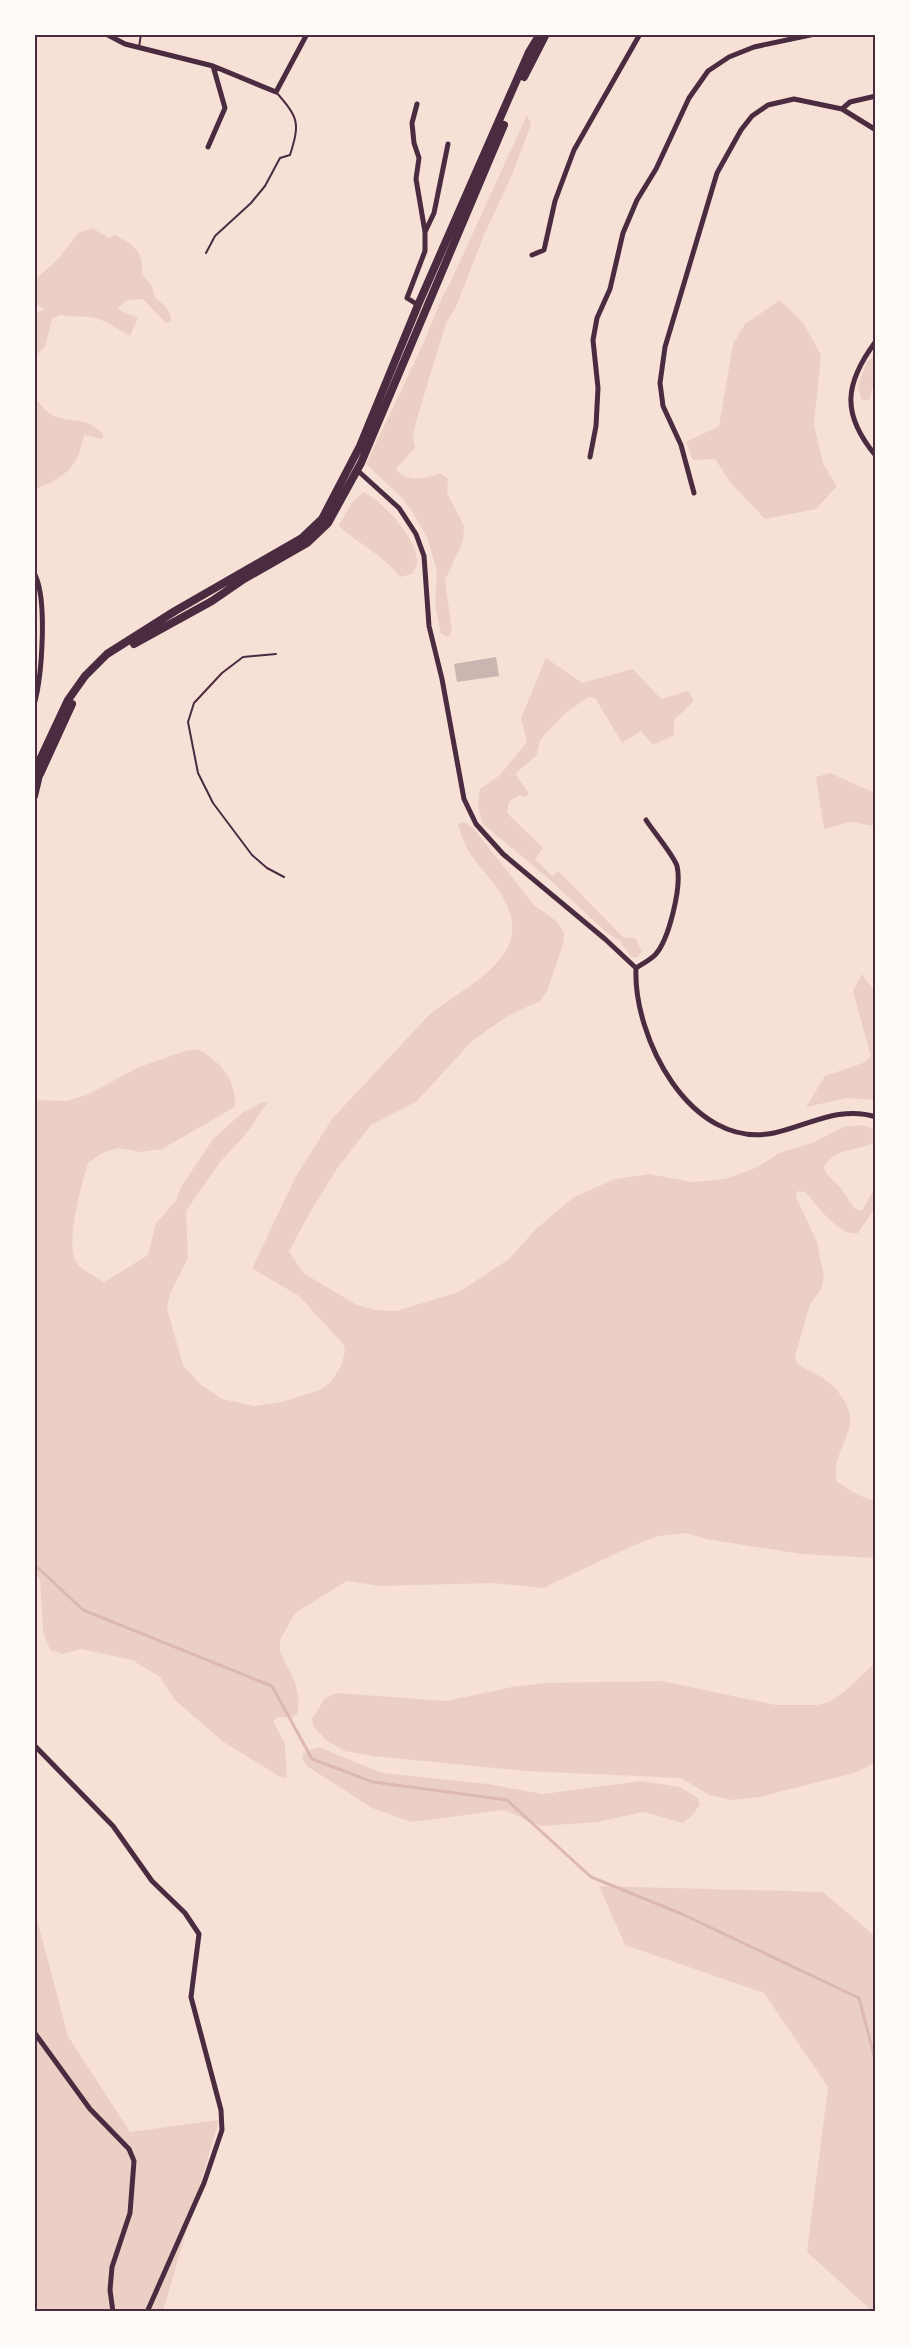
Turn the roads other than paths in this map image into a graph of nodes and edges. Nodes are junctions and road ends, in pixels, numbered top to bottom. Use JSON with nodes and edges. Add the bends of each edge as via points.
{"nodes":[{"id":1,"x":106,"y":34,"type":"edge"},
{"id":2,"x":141,"y":34,"type":"edge"},
{"id":3,"x":307,"y":34,"type":"edge"},
{"id":4,"x":540,"y":34,"type":"edge"},
{"id":5,"x":546,"y":34,"type":"edge"},
{"id":6,"x":640,"y":34,"type":"edge"},
{"id":7,"x":815,"y":34,"type":"edge"},
{"id":8,"x":139,"y":47,"type":"junction"},
{"id":9,"x":213,"y":66,"type":"junction"},
{"id":10,"x":276,"y":92,"type":"junction"},
{"id":11,"x":876,"y":96,"type":"edge"},
{"id":12,"x":417,"y":104,"type":"dead end"},
{"id":13,"x":842,"y":109,"type":"junction"},
{"id":14,"x":876,"y":130,"type":"edge"},
{"id":15,"x":448,"y":144,"type":"dead end"},
{"id":16,"x":208,"y":147,"type":"dead end"},
{"id":17,"x":425,"y":232,"type":"junction"},
{"id":18,"x":206,"y":253,"type":"dead end"},
{"id":19,"x":532,"y":255,"type":"dead end"},
{"id":20,"x":418,"y":305,"type":"junction"},
{"id":21,"x":876,"y":341,"type":"edge"},
{"id":22,"x":876,"y":456,"type":"edge"},
{"id":23,"x":590,"y":457,"type":"dead end"},
{"id":24,"x":359,"y":466,"type":"junction"},
{"id":25,"x":694,"y":493,"type":"dead end"},
{"id":26,"x":34,"y":573,"type":"edge"},
{"id":27,"x":276,"y":654,"type":"dead end"},
{"id":28,"x":34,"y":705,"type":"edge"},
{"id":29,"x":40,"y":761,"type":"edge"},
{"id":30,"x":37,"y":775,"type":"edge"},
{"id":31,"x":34,"y":796,"type":"edge"},
{"id":32,"x":646,"y":820,"type":"dead end"},
{"id":33,"x":284,"y":877,"type":"dead end"},
{"id":34,"x":636,"y":968,"type":"junction"},
{"id":35,"x":876,"y":1117,"type":"edge"},
{"id":36,"x":34,"y":1745,"type":"edge"},
{"id":37,"x":34,"y":2032,"type":"edge"},
{"id":38,"x":113,"y":2312,"type":"edge"},
{"id":39,"x":147,"y":2312,"type":"edge"}],
"edges":[{"from":1,"to":8,"type":"street"},
{"from":2,"to":8,"type":"lane"},
{"from":3,"to":10,"type":"street"},
{"from":4,"to":20,"type":"highway"},
{"from":5,"to":24,"type":"highway"},
{"from":6,"to":19,"type":"street","via":[[574,150],[555,201],[544,250]]},
{"from":7,"to":23,"type":"street","via":[[754,47],[729,57],[708,71],[689,98],[623,233],[610,288],[597,318],[594,340],[598,388]]},
{"from":8,"to":9,"type":"street"},
{"from":9,"to":10,"type":"street"},
{"from":9,"to":16,"type":"street","via":[[225,108]]},
{"from":10,"to":18,"type":"lane","via":[[292,111],[297,131],[290,155],[280,158],[265,186],[215,236]]},
{"from":11,"to":13,"type":"street","via":[[850,102]]},
{"from":12,"to":17,"type":"street","via":[[412,123]]},
{"from":13,"to":14,"type":"street"},
{"from":13,"to":25,"type":"street","via":[[794,99],[768,105],[741,130],[717,172],[665,347],[660,383],[663,406],[681,446]]},
{"from":15,"to":17,"type":"street","via":[[434,213]]},
{"from":17,"to":20,"type":"street","via":[[425,251],[407,298]]},
{"from":20,"to":29,"type":"highway","via":[[360,446],[322,519],[302,538],[107,654],[68,700]]},
{"from":21,"to":22,"type":"street","via":[[850,386],[852,416],[860,438]]},
{"from":24,"to":29,"type":"highway","via":[[328,523],[307,543],[105,662],[74,700]]},
{"from":24,"to":34,"type":"street","via":[[399,508],[416,534],[424,556],[429,626],[464,799],[476,824],[503,854]]},
{"from":26,"to":28,"type":"street","via":[[40,587],[42,663]]},
{"from":27,"to":33,"type":"lane","via":[[243,657],[222,673],[194,703],[188,722],[198,773],[213,803],[252,855]]},
{"from":29,"to":30,"type":"highway"},
{"from":30,"to":31,"type":"highway"},
{"from":32,"to":34,"type":"street","via":[[677,864],[677,894],[663,941],[654,956]]},
{"from":34,"to":35,"type":"street","via":[[635,985],[652,1050],[671,1082],[694,1108],[718,1126],[747,1135],[773,1133],[855,1112]]},
{"from":36,"to":39,"type":"street","via":[[117,1830],[152,1881],[185,1912],[200,1934],[191,1997],[221,2110],[222,2130],[204,2183]]},
{"from":37,"to":38,"type":"street","via":[[90,2109],[129,2149],[134,2161],[130,2213],[111,2276]]}]}
